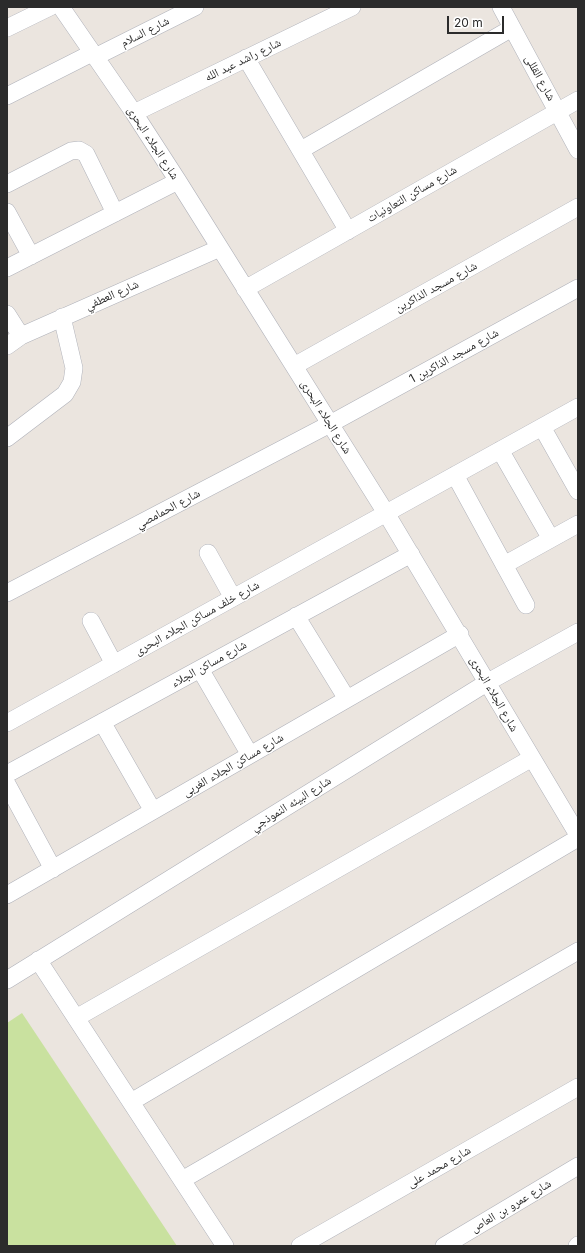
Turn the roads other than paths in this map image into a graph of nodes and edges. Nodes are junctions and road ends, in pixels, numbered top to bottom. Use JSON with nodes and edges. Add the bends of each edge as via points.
{"nodes":[{"id":1,"x":50,"y":7,"type":"edge"},
{"id":2,"x":61,"y":7,"type":"edge"},
{"id":3,"x":196,"y":7,"type":"edge"},
{"id":4,"x":352,"y":7,"type":"edge"},
{"id":5,"x":501,"y":7,"type":"edge"},
{"id":6,"x":7,"y":28,"type":"edge"},
{"id":7,"x":512,"y":28,"type":"junction"},
{"id":8,"x":94,"y":55,"type":"junction"},
{"id":9,"x":246,"y":58,"type":"junction"},
{"id":10,"x":7,"y":96,"type":"edge"},
{"id":11,"x":578,"y":100,"type":"edge"},
{"id":12,"x":558,"y":111,"type":"junction"},
{"id":13,"x":134,"y":113,"type":"junction"},
{"id":14,"x":301,"y":150,"type":"junction"},
{"id":15,"x":578,"y":150,"type":"edge"},
{"id":16,"x":178,"y":181,"type":"junction"},
{"id":17,"x":7,"y":184,"type":"edge"},
{"id":18,"x":578,"y":207,"type":"edge"},
{"id":19,"x":7,"y":212,"type":"edge"},
{"id":20,"x":115,"y":213,"type":"junction"},
{"id":21,"x":348,"y":230,"type":"junction"},
{"id":22,"x":220,"y":248,"type":"junction"},
{"id":23,"x":31,"y":256,"type":"junction"},
{"id":24,"x":7,"y":268,"type":"edge"},
{"id":25,"x":246,"y":288,"type":"junction"},
{"id":26,"x":578,"y":288,"type":"edge"},
{"id":27,"x":7,"y":314,"type":"edge"},
{"id":28,"x":62,"y":317,"type":"junction"},
{"id":29,"x":21,"y":336,"type":"junction"},
{"id":30,"x":7,"y":346,"type":"edge"},
{"id":31,"x":294,"y":366,"type":"junction"},
{"id":32,"x":578,"y":407,"type":"edge"},
{"id":33,"x":330,"y":424,"type":"junction"},
{"id":34,"x":542,"y":427,"type":"junction"},
{"id":35,"x":7,"y":438,"type":"edge"},
{"id":36,"x":500,"y":450,"type":"junction"},
{"id":37,"x":455,"y":475,"type":"junction"},
{"id":38,"x":578,"y":492,"type":"edge"},
{"id":39,"x":386,"y":513,"type":"junction"},
{"id":40,"x":578,"y":524,"type":"edge"},
{"id":41,"x":551,"y":539,"type":"junction"},
{"id":42,"x":208,"y":553,"type":"dead end"},
{"id":43,"x":411,"y":554,"type":"junction"},
{"id":44,"x":504,"y":565,"type":"junction"},
{"id":45,"x":7,"y":593,"type":"edge"},
{"id":46,"x":233,"y":598,"type":"junction"},
{"id":47,"x":526,"y":605,"type":"dead end"},
{"id":48,"x":296,"y":616,"type":"junction"},
{"id":49,"x":91,"y":621,"type":"dead end"},
{"id":50,"x":578,"y":632,"type":"edge"},
{"id":51,"x":460,"y":634,"type":"junction"},
{"id":52,"x":114,"y":664,"type":"junction"},
{"id":53,"x":200,"y":669,"type":"junction"},
{"id":54,"x":488,"y":682,"type":"junction"},
{"id":55,"x":347,"y":699,"type":"junction"},
{"id":56,"x":102,"y":722,"type":"junction"},
{"id":57,"x":7,"y":723,"type":"edge"},
{"id":58,"x":250,"y":755,"type":"junction"},
{"id":59,"x":532,"y":758,"type":"junction"},
{"id":60,"x":7,"y":774,"type":"edge"},
{"id":61,"x":7,"y":784,"type":"edge"},
{"id":62,"x":153,"y":811,"type":"junction"},
{"id":63,"x":578,"y":837,"type":"edge"},
{"id":64,"x":53,"y":868,"type":"junction"},
{"id":65,"x":7,"y":895,"type":"edge"},
{"id":66,"x":578,"y":950,"type":"edge"},
{"id":67,"x":38,"y":960,"type":"junction"},
{"id":68,"x":7,"y":980,"type":"edge"},
{"id":69,"x":76,"y":1018,"type":"junction"},
{"id":70,"x":578,"y":1087,"type":"edge"},
{"id":71,"x":131,"y":1102,"type":"junction"},
{"id":72,"x":578,"y":1166,"type":"edge"},
{"id":73,"x":182,"y":1180,"type":"junction"},
{"id":74,"x":225,"y":1246,"type":"edge"},
{"id":75,"x":300,"y":1246,"type":"edge"},
{"id":76,"x":444,"y":1246,"type":"edge"}],
"edges":[{"from":1,"to":6,"type":"street"},
{"from":2,"to":8,"type":"street","name":"شارع الجلاء البحرى"},
{"from":3,"to":8,"type":"street","name":"شارع السلام"},
{"from":4,"to":9,"type":"street","name":"شارع راشد عبد الله"},
{"from":5,"to":7,"type":"street","name":"شارع القللى"},
{"from":7,"to":12,"type":"street","name":"شارع القللى"},
{"from":7,"to":14,"type":"street"},
{"from":8,"to":10,"type":"street","name":"شارع السلام"},
{"from":8,"to":13,"type":"street","name":"شارع الجلاء البحرى"},
{"from":9,"to":13,"type":"street","name":"شارع راشد عبد الله"},
{"from":9,"to":14,"type":"street"},
{"from":11,"to":12,"type":"street","name":"شارع مساكن التعاونيات"},
{"from":12,"to":15,"type":"street","name":"شارع القللى"},
{"from":12,"to":21,"type":"street","name":"شارع مساكن التعاونيات"},
{"from":13,"to":16,"type":"street","name":"شارع الجلاء البحرى"},
{"from":14,"to":21,"type":"street"},
{"from":16,"to":20,"type":"street"},
{"from":16,"to":22,"type":"street","name":"شارع الجلاء البحرى"},
{"from":17,"to":20,"type":"street","via":[[71,151],[79,150],[86,154]]},
{"from":18,"to":31,"type":"street","name":"شارع مسجد الذاكرين"},
{"from":19,"to":23,"type":"street"},
{"from":20,"to":23,"type":"street"},
{"from":21,"to":25,"type":"street","name":"شارع مساكن التعاونيات"},
{"from":22,"to":25,"type":"street","name":"شارع الجلاء البحرى"},
{"from":22,"to":28,"type":"street","name":"شارع العطفي"},
{"from":23,"to":24,"type":"street"},
{"from":25,"to":31,"type":"street","name":"شارع الجلاء البحرى"},
{"from":26,"to":33,"type":"street","name":"شارع مسجد الذاكرين 1"},
{"from":27,"to":29,"type":"street"},
{"from":28,"to":29,"type":"street","name":"شارع العطفي"},
{"from":28,"to":35,"type":"street","via":[[74,368],[72,382],[65,394]]},
{"from":29,"to":30,"type":"street","name":"شارع العطفي"},
{"from":31,"to":33,"type":"street","name":"شارع الجلاء البحرى"},
{"from":32,"to":34,"type":"street","name":"شارع خلف مساكن الجلاء البحرى"},
{"from":33,"to":39,"type":"street","name":"شارع الجلاء البحرى"},
{"from":33,"to":45,"type":"street","name":"شارع الحمامصي"},
{"from":34,"to":36,"type":"street","name":"شارع خلف مساكن الجلاء البحرى"},
{"from":34,"to":38,"type":"street"},
{"from":36,"to":37,"type":"street","name":"شارع خلف مساكن الجلاء البحرى"},
{"from":36,"to":41,"type":"street"},
{"from":37,"to":39,"type":"street","name":"شارع خلف مساكن الجلاء البحرى"},
{"from":37,"to":44,"type":"street"},
{"from":39,"to":43,"type":"street","name":"شارع الجلاء البحرى"},
{"from":39,"to":46,"type":"street","name":"شارع خلف مساكن الجلاء البحرى"},
{"from":40,"to":41,"type":"street"},
{"from":41,"to":44,"type":"street"},
{"from":42,"to":46,"type":"street"},
{"from":43,"to":48,"type":"street","name":"شارع مساكن الجلاء"},
{"from":43,"to":51,"type":"street","name":"شارع الجلاء البحرى"},
{"from":44,"to":47,"type":"street"},
{"from":46,"to":52,"type":"street","name":"شارع خلف مساكن الجلاء البحرى"},
{"from":48,"to":53,"type":"street","name":"شارع مساكن الجلاء"},
{"from":48,"to":55,"type":"street"},
{"from":49,"to":52,"type":"street"},
{"from":50,"to":54,"type":"street","name":"شارع البيئه النموذجي"},
{"from":51,"to":54,"type":"street","name":"شارع الجلاء البحرى"},
{"from":51,"to":55,"type":"street","name":"شارع مساكن الجلاء الغربى"},
{"from":52,"to":57,"type":"street","name":"شارع خلف مساكن الجلاء البحرى"},
{"from":53,"to":56,"type":"street","name":"شارع مساكن الجلاء"},
{"from":53,"to":58,"type":"street"},
{"from":54,"to":59,"type":"street","name":"شارع الجلاء البحرى"},
{"from":54,"to":67,"type":"street","name":"شارع البيئه النموذجي"},
{"from":55,"to":58,"type":"street","name":"شارع مساكن الجلاء الغربى"},
{"from":56,"to":60,"type":"street","name":"شارع مساكن الجلاء"},
{"from":56,"to":62,"type":"street"},
{"from":58,"to":62,"type":"street","name":"شارع مساكن الجلاء الغربى"},
{"from":59,"to":63,"type":"street","name":"شارع الجلاء البحرى"},
{"from":59,"to":69,"type":"street"},
{"from":61,"to":64,"type":"street"},
{"from":62,"to":64,"type":"street","name":"شارع مساكن الجلاء الغربى"},
{"from":63,"to":71,"type":"street"},
{"from":64,"to":65,"type":"street","name":"شارع مساكن الجلاء الغربى"},
{"from":66,"to":73,"type":"street"},
{"from":67,"to":68,"type":"street","name":"شارع البيئه النموذجي"},
{"from":67,"to":69,"type":"street"},
{"from":69,"to":71,"type":"street"},
{"from":70,"to":75,"type":"street","name":"شارع محمد على"},
{"from":71,"to":73,"type":"street"},
{"from":72,"to":76,"type":"street","name":"شارع عمرو بن العاص"},
{"from":73,"to":74,"type":"street"}]}
